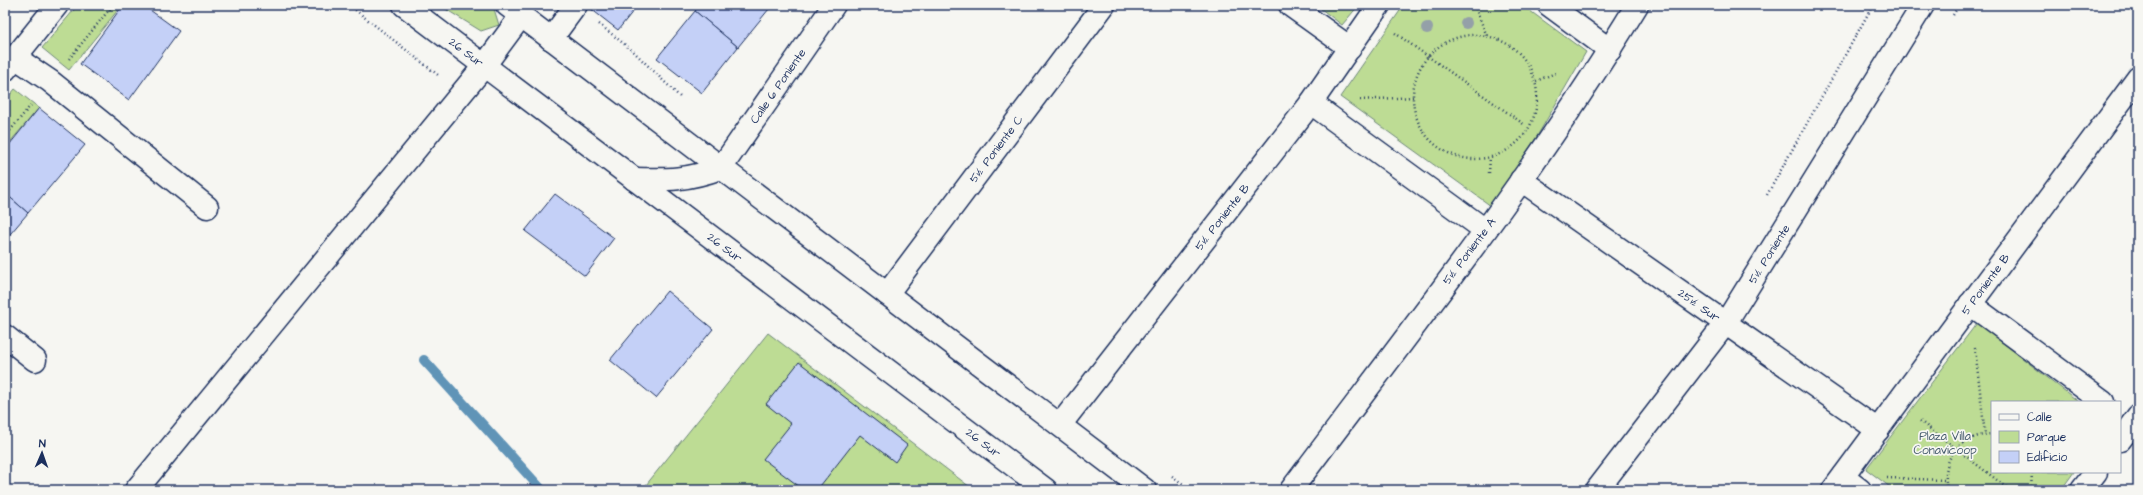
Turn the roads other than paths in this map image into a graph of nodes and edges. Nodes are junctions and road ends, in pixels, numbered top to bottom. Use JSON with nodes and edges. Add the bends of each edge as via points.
{"nodes":[{"id":1,"x":57,"y":5,"type":"edge"},
{"id":2,"x":404,"y":5,"type":"edge"},
{"id":3,"x":576,"y":5,"type":"edge"},
{"id":4,"x":834,"y":5,"type":"edge"},
{"id":5,"x":1104,"y":5,"type":"edge"},
{"id":6,"x":1290,"y":5,"type":"edge"},
{"id":7,"x":1549,"y":5,"type":"edge"},
{"id":8,"x":1637,"y":5,"type":"edge"},
{"id":9,"x":1923,"y":5,"type":"edge"},
{"id":10,"x":514,"y":10,"type":"edge"},
{"id":11,"x":1376,"y":10,"type":"edge"},
{"id":12,"x":552,"y":39,"type":"junction"},
{"id":13,"x":1350,"y":48,"type":"junction"},
{"id":14,"x":1610,"y":50,"type":"junction"},
{"id":15,"x":10,"y":64,"type":"edge"},
{"id":16,"x":484,"y":66,"type":"junction"},
{"id":17,"x":2138,"y":78,"type":"edge"},
{"id":18,"x":1311,"y":103,"type":"junction"},
{"id":19,"x":721,"y":168,"type":"junction"},
{"id":20,"x":634,"y":179,"type":"junction"},
{"id":21,"x":1521,"y":180,"type":"junction"},
{"id":22,"x":208,"y":207,"type":"dead end"},
{"id":23,"x":1485,"y":230,"type":"junction"},
{"id":24,"x":887,"y":294,"type":"junction"},
{"id":25,"x":1970,"y":304,"type":"junction"},
{"id":26,"x":1726,"y":324,"type":"junction"},
{"id":27,"x":5,"y":336,"type":"edge"},
{"id":28,"x":34,"y":360,"type":"dead end"},
{"id":29,"x":2102,"y":401,"type":"edge"},
{"id":30,"x":1060,"y":425,"type":"junction"},
{"id":31,"x":1878,"y":430,"type":"junction"},
{"id":32,"x":2095,"y":473,"type":"edge"},
{"id":33,"x":1838,"y":483,"type":"edge"},
{"id":34,"x":136,"y":490,"type":"edge"},
{"id":35,"x":1046,"y":490,"type":"edge"},
{"id":36,"x":1146,"y":490,"type":"edge"},
{"id":37,"x":1291,"y":490,"type":"edge"},
{"id":38,"x":1598,"y":490,"type":"edge"},
{"id":39,"x":1860,"y":490,"type":"edge"},
{"id":40,"x":2082,"y":490,"type":"edge"}],
"edges":[{"from":1,"to":15,"type":"street"},
{"from":2,"to":16,"type":"street","name":"26 Sur"},
{"from":3,"to":12,"type":"street"},
{"from":4,"to":19,"type":"street","name":"Calle 6 Poniente"},
{"from":5,"to":24,"type":"street","name":"5½ Poniente C"},
{"from":6,"to":13,"type":"street"},
{"from":7,"to":14,"type":"street"},
{"from":8,"to":14,"type":"street","name":"5½ Poniente A"},
{"from":9,"to":26,"type":"street","name":"5½ Poniente"},
{"from":10,"to":12,"type":"street"},
{"from":10,"to":16,"type":"street"},
{"from":11,"to":13,"type":"street","name":"5½ Poniente B"},
{"from":12,"to":19,"type":"street"},
{"from":13,"to":18,"type":"street","name":"5½ Poniente B"},
{"from":14,"to":21,"type":"street","name":"5½ Poniente A"},
{"from":15,"to":22,"type":"street","via":[[50,81]]},
{"from":16,"to":20,"type":"street","name":"26 Sur"},
{"from":16,"to":34,"type":"street"},
{"from":17,"to":25,"type":"street","name":"5 Poniente B"},
{"from":18,"to":23,"type":"street"},
{"from":18,"to":30,"type":"street","name":"5½ Poniente B"},
{"from":19,"to":20,"type":"street","via":[[696,177],[673,180]]},
{"from":19,"to":24,"type":"street"},
{"from":20,"to":35,"type":"street","name":"26 Sur"},
{"from":21,"to":23,"type":"street","name":"5½ Poniente A"},
{"from":21,"to":26,"type":"street","name":"25½ Sur"},
{"from":23,"to":37,"type":"street","name":"5½ Poniente A"},
{"from":24,"to":30,"type":"street"},
{"from":25,"to":29,"type":"street"},
{"from":25,"to":31,"type":"street","name":"5 Poniente B"},
{"from":26,"to":31,"type":"street","name":"25½ Sur"},
{"from":26,"to":38,"type":"street","name":"5½ Poniente"},
{"from":27,"to":28,"type":"street"},
{"from":30,"to":36,"type":"street"},
{"from":31,"to":33,"type":"street","name":"5 Poniente B"},
{"from":32,"to":40,"type":"street"},
{"from":33,"to":39,"type":"street"}]}
